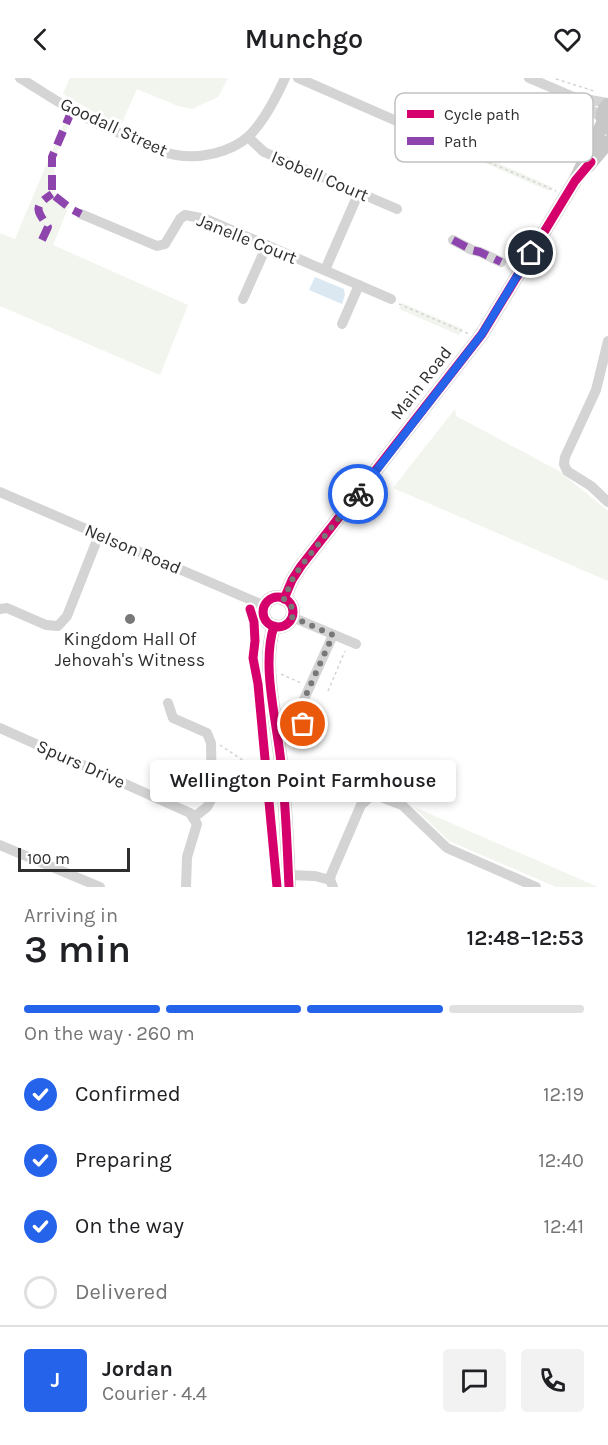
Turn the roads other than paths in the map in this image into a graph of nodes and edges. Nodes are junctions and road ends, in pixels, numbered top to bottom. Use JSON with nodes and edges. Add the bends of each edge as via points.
{"nodes":[{"id":1,"x":20,"y":78,"type":"edge"},
{"id":2,"x":285,"y":78,"type":"edge"},
{"id":3,"x":298,"y":78,"type":"edge"},
{"id":4,"x":529,"y":78,"type":"edge"},
{"id":5,"x":564,"y":93,"type":"edge"},
{"id":6,"x":606,"y":100,"type":"edge"},
{"id":7,"x":593,"y":112,"type":"edge"},
{"id":8,"x":395,"y":120,"type":"edge"},
{"id":9,"x":605,"y":122,"type":"edge"},
{"id":10,"x":248,"y":137,"type":"junction"},
{"id":11,"x":608,"y":142,"type":"edge"},
{"id":12,"x":593,"y":146,"type":"edge"},
{"id":13,"x":593,"y":160,"type":"edge"},
{"id":14,"x":585,"y":162,"type":"edge"},
{"id":15,"x":591,"y":162,"type":"edge"},
{"id":16,"x":575,"y":181,"type":"junction"},
{"id":17,"x":358,"y":192,"type":"junction"},
{"id":18,"x":397,"y":208,"type":"dead end"},
{"id":19,"x":81,"y":214,"type":"dead end"},
{"id":20,"x":453,"y":240,"type":"dead end"},
{"id":21,"x":267,"y":245,"type":"junction"},
{"id":22,"x":501,"y":262,"type":"dead end"},
{"id":23,"x":325,"y":270,"type":"junction"},
{"id":24,"x":359,"y":285,"type":"junction"},
{"id":25,"x":243,"y":299,"type":"dead end"},
{"id":26,"x":391,"y":299,"type":"road end"},
{"id":27,"x":342,"y":324,"type":"dead end"},
{"id":28,"x":608,"y":341,"type":"edge"},
{"id":29,"x":0,"y":492,"type":"edge"},
{"id":30,"x":608,"y":502,"type":"edge"},
{"id":31,"x":99,"y":534,"type":"junction"},
{"id":32,"x":284,"y":599,"type":"junction"},
{"id":33,"x":265,"y":606,"type":"junction"},
{"id":34,"x":0,"y":609,"type":"edge"},
{"id":35,"x":292,"y":617,"type":"junction"},
{"id":36,"x":274,"y":626,"type":"junction"},
{"id":37,"x":333,"y":635,"type":"junction"},
{"id":38,"x":356,"y":644,"type":"dead end"},
{"id":39,"x":168,"y":704,"type":"dead end"},
{"id":40,"x":0,"y":728,"type":"edge"},
{"id":41,"x":305,"y":743,"type":"dead end"},
{"id":42,"x":194,"y":818,"type":"junction"},
{"id":43,"x":0,"y":845,"type":"edge"},
{"id":44,"x":287,"y":884,"type":"edge"},
{"id":45,"x":332,"y":884,"type":"edge"},
{"id":46,"x":100,"y":887,"type":"edge"},
{"id":47,"x":186,"y":887,"type":"edge"},
{"id":48,"x":536,"y":887,"type":"edge"}],
"edges":[{"from":1,"to":10,"type":"street","name":"Goodall Street","via":[[91,120],[174,155],[212,154]]},
{"from":2,"to":10,"type":"street","name":"Goodall Street","via":[[275,100]]},
{"from":3,"to":8,"type":"street"},
{"from":4,"to":5,"type":"street"},
{"from":6,"to":9,"type":"main road","name":"Main Road"},
{"from":7,"to":9,"type":"street"},
{"from":9,"to":12,"type":"main road","name":"Main Road"},
{"from":10,"to":17,"type":"street","name":"Isobell Court","via":[[264,152]]},
{"from":11,"to":13,"type":"main road","name":"Main Road"},
{"from":14,"to":16,"type":"main road","name":"Main Road"},
{"from":15,"to":16,"type":"main road","name":"Main Road"},
{"from":16,"to":32,"type":"main road","name":"Main Road","via":[[482,334],[301,566]]},
{"from":17,"to":18,"type":"street","name":"Isobell Court"},
{"from":17,"to":23,"type":"street"},
{"from":19,"to":21,"type":"street","name":"Janelle Court","via":[[157,246],[165,244],[185,215],[206,219]]},
{"from":20,"to":22,"type":"street"},
{"from":21,"to":23,"type":"street","name":"Janelle Court"},
{"from":21,"to":25,"type":"street"},
{"from":23,"to":24,"type":"street","name":"Janelle Court"},
{"from":24,"to":26,"type":"street","name":"Janelle Court"},
{"from":24,"to":27,"type":"street"},
{"from":28,"to":30,"type":"street","via":[[596,390],[564,464],[567,471]]},
{"from":29,"to":31,"type":"street","name":"Nelson Road"},
{"from":31,"to":33,"type":"street","name":"Nelson Road"},
{"from":31,"to":34,"type":"street","via":[[67,616],[58,626]]},
{"from":32,"to":33,"type":"main road","via":[[271,600]]},
{"from":32,"to":35,"type":"main road","via":[[292,609]]},
{"from":33,"to":36,"type":"main road","via":[[264,616]]},
{"from":35,"to":36,"type":"main road","via":[[283,626]]},
{"from":35,"to":37,"type":"street"},
{"from":36,"to":44,"type":"main road","via":[[268,651],[269,674],[282,765]]},
{"from":37,"to":38,"type":"street"},
{"from":37,"to":41,"type":"street","via":[[301,706]]},
{"from":39,"to":42,"type":"street","via":[[173,718],[207,733],[211,743],[212,798]]},
{"from":40,"to":42,"type":"street","name":"Spurs Drive"},
{"from":42,"to":47,"type":"street","via":[[197,824],[187,857]]},
{"from":43,"to":46,"type":"street"},
{"from":44,"to":45,"type":"street","via":[[315,876]]},
{"from":45,"to":48,"type":"street","via":[[331,875],[361,805],[370,797],[381,796],[402,805],[447,848]]}]}
